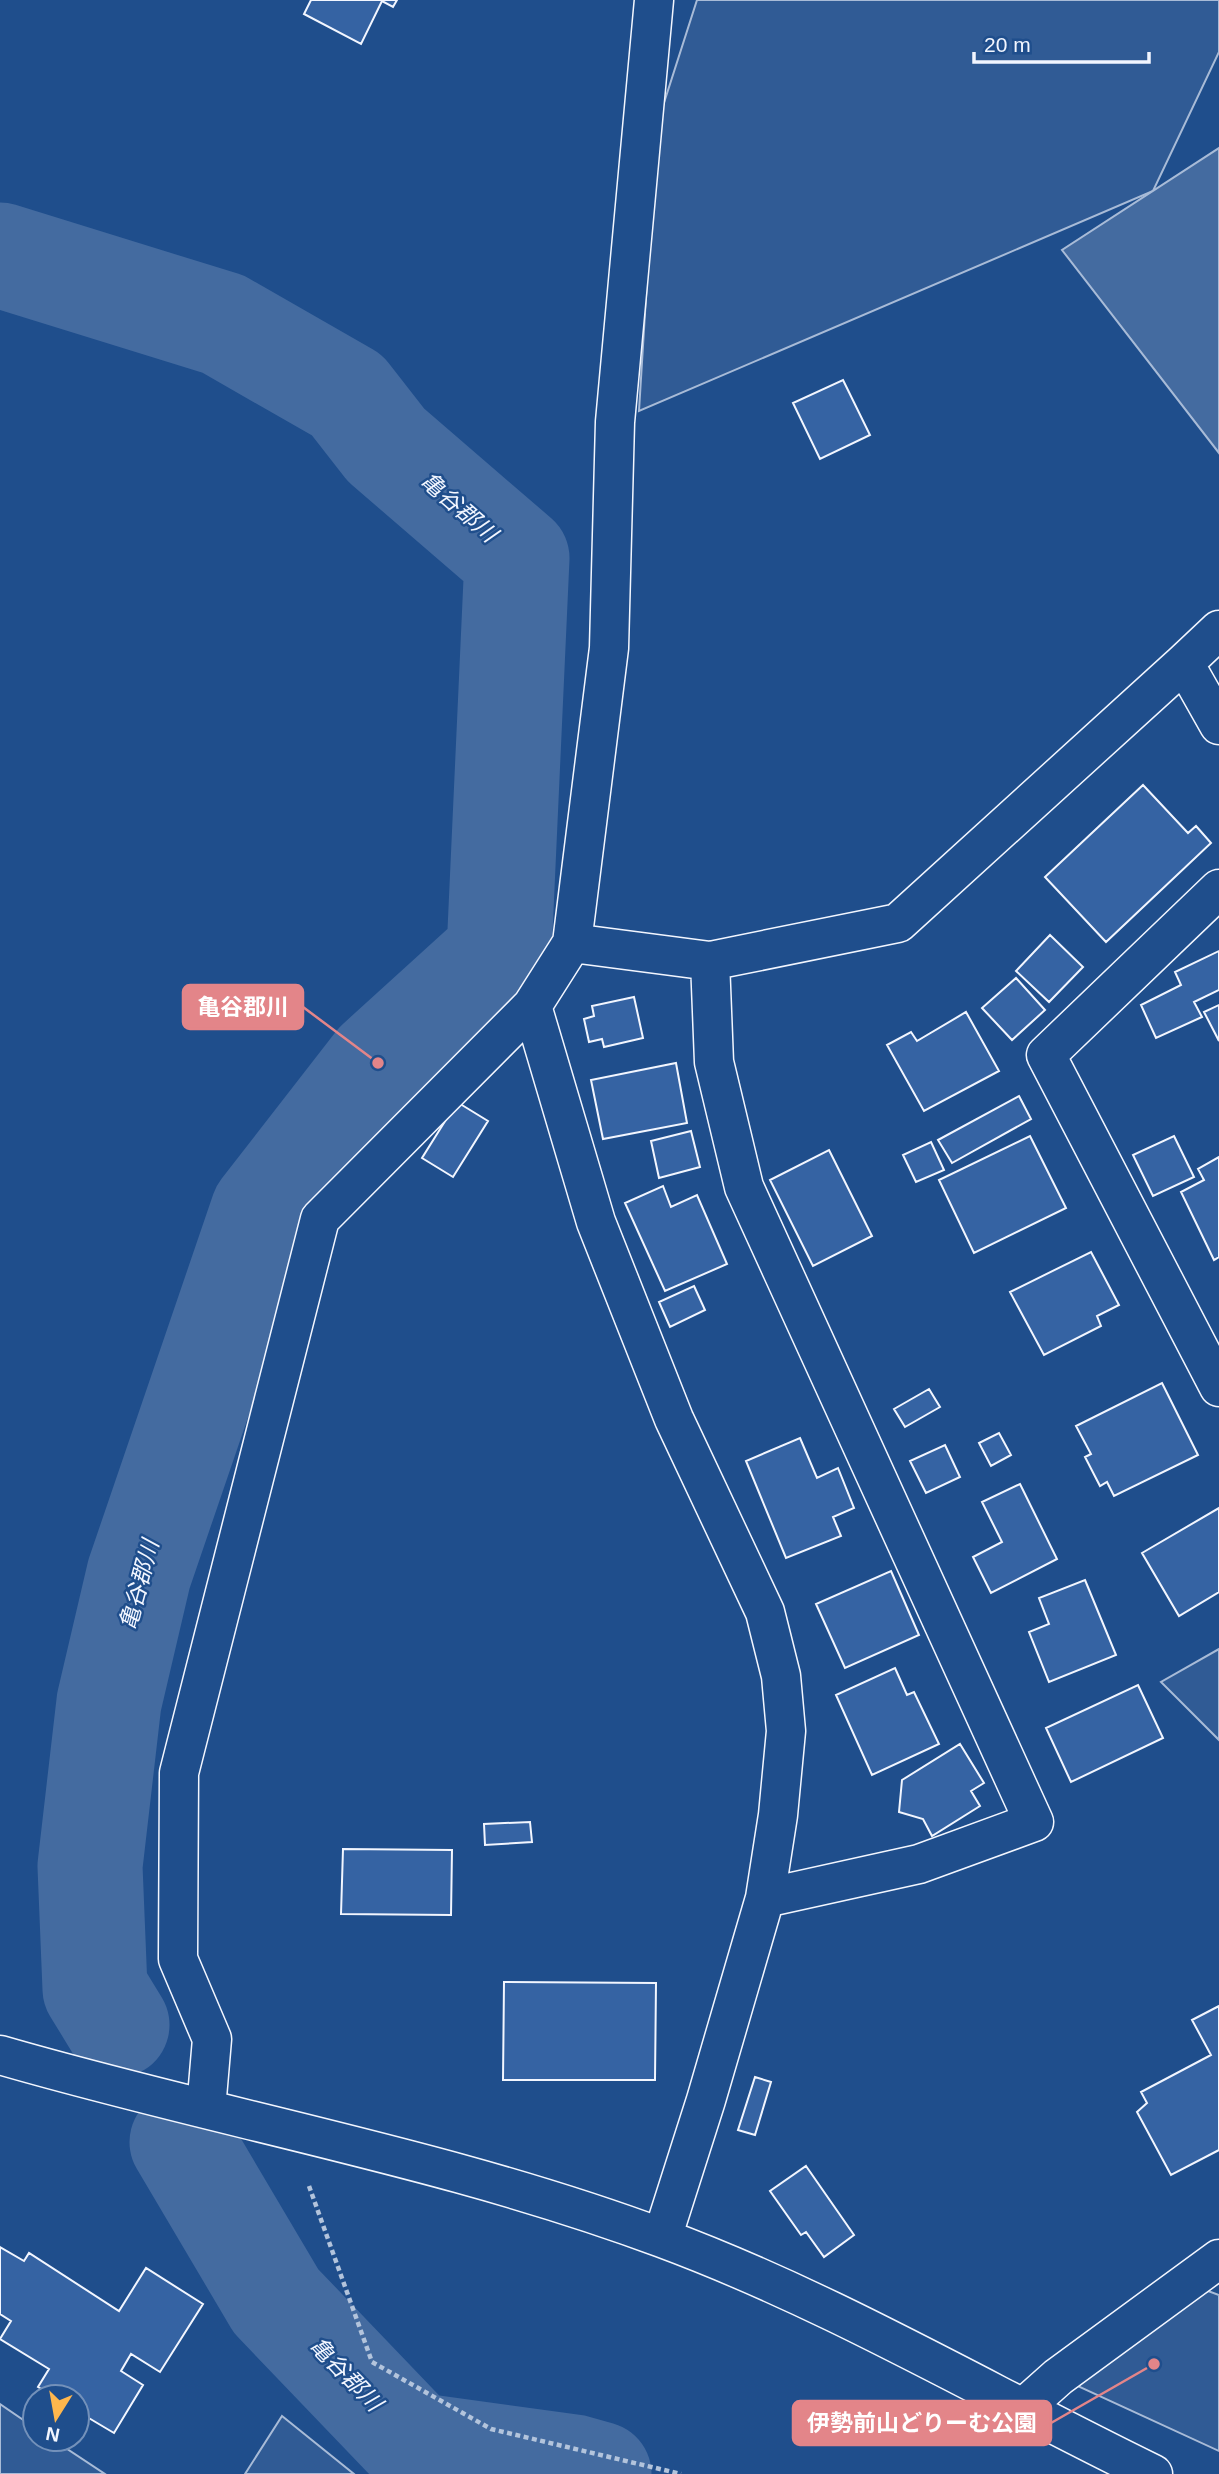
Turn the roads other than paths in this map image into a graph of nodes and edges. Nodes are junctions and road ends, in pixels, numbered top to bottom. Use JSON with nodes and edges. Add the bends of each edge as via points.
{"nodes":[{"id":1,"x":654,"y":0,"type":"edge"},
{"id":2,"x":1219,"y":630,"type":"edge"},
{"id":3,"x":1184,"y":663,"type":"junction"},
{"id":4,"x":1219,"y":725,"type":"edge"},
{"id":5,"x":1219,"y":890,"type":"edge"},
{"id":6,"x":572,"y":943,"type":"junction"},
{"id":7,"x":710,"y":961,"type":"junction"},
{"id":8,"x":532,"y":1006,"type":"junction"},
{"id":9,"x":1219,"y":1387,"type":"edge"},
{"id":10,"x":765,"y":1898,"type":"junction"},
{"id":11,"x":0,"y":2055,"type":"edge"},
{"id":12,"x":206,"y":2109,"type":"junction"},
{"id":13,"x":662,"y":2238,"type":"junction"},
{"id":14,"x":1219,"y":2259,"type":"edge"},
{"id":15,"x":1021,"y":2410,"type":"junction"},
{"id":16,"x":1153,"y":2474,"type":"edge"}],
"edges":[{"from":1,"to":6,"type":"street","via":[[615,422],[609,648]]},
{"from":2,"to":3,"type":"street"},
{"from":3,"to":4,"type":"street"},
{"from":3,"to":7,"type":"street","via":[[898,923]]},
{"from":5,"to":9,"type":"street","via":[[1046,1055]]},
{"from":6,"to":7,"type":"street"},
{"from":6,"to":8,"type":"street"},
{"from":7,"to":10,"type":"street","via":[[713,1062],[744,1187],[1034,1822],[919,1864]]},
{"from":8,"to":10,"type":"street","via":[[596,1222],[674,1419],[765,1612],[781,1676],[786,1731]]},
{"from":8,"to":12,"type":"street","via":[[320,1219],[179,1773],[178,1959],[212,2039]]},
{"from":10,"to":13,"type":"street"},
{"from":11,"to":12,"type":"street"},
{"from":12,"to":13,"type":"street","via":[[458,2172]]},
{"from":13,"to":15,"type":"street","via":[[799,2295]]},
{"from":14,"to":15,"type":"street","via":[[1058,2377]]},
{"from":15,"to":16,"type":"street"}]}
